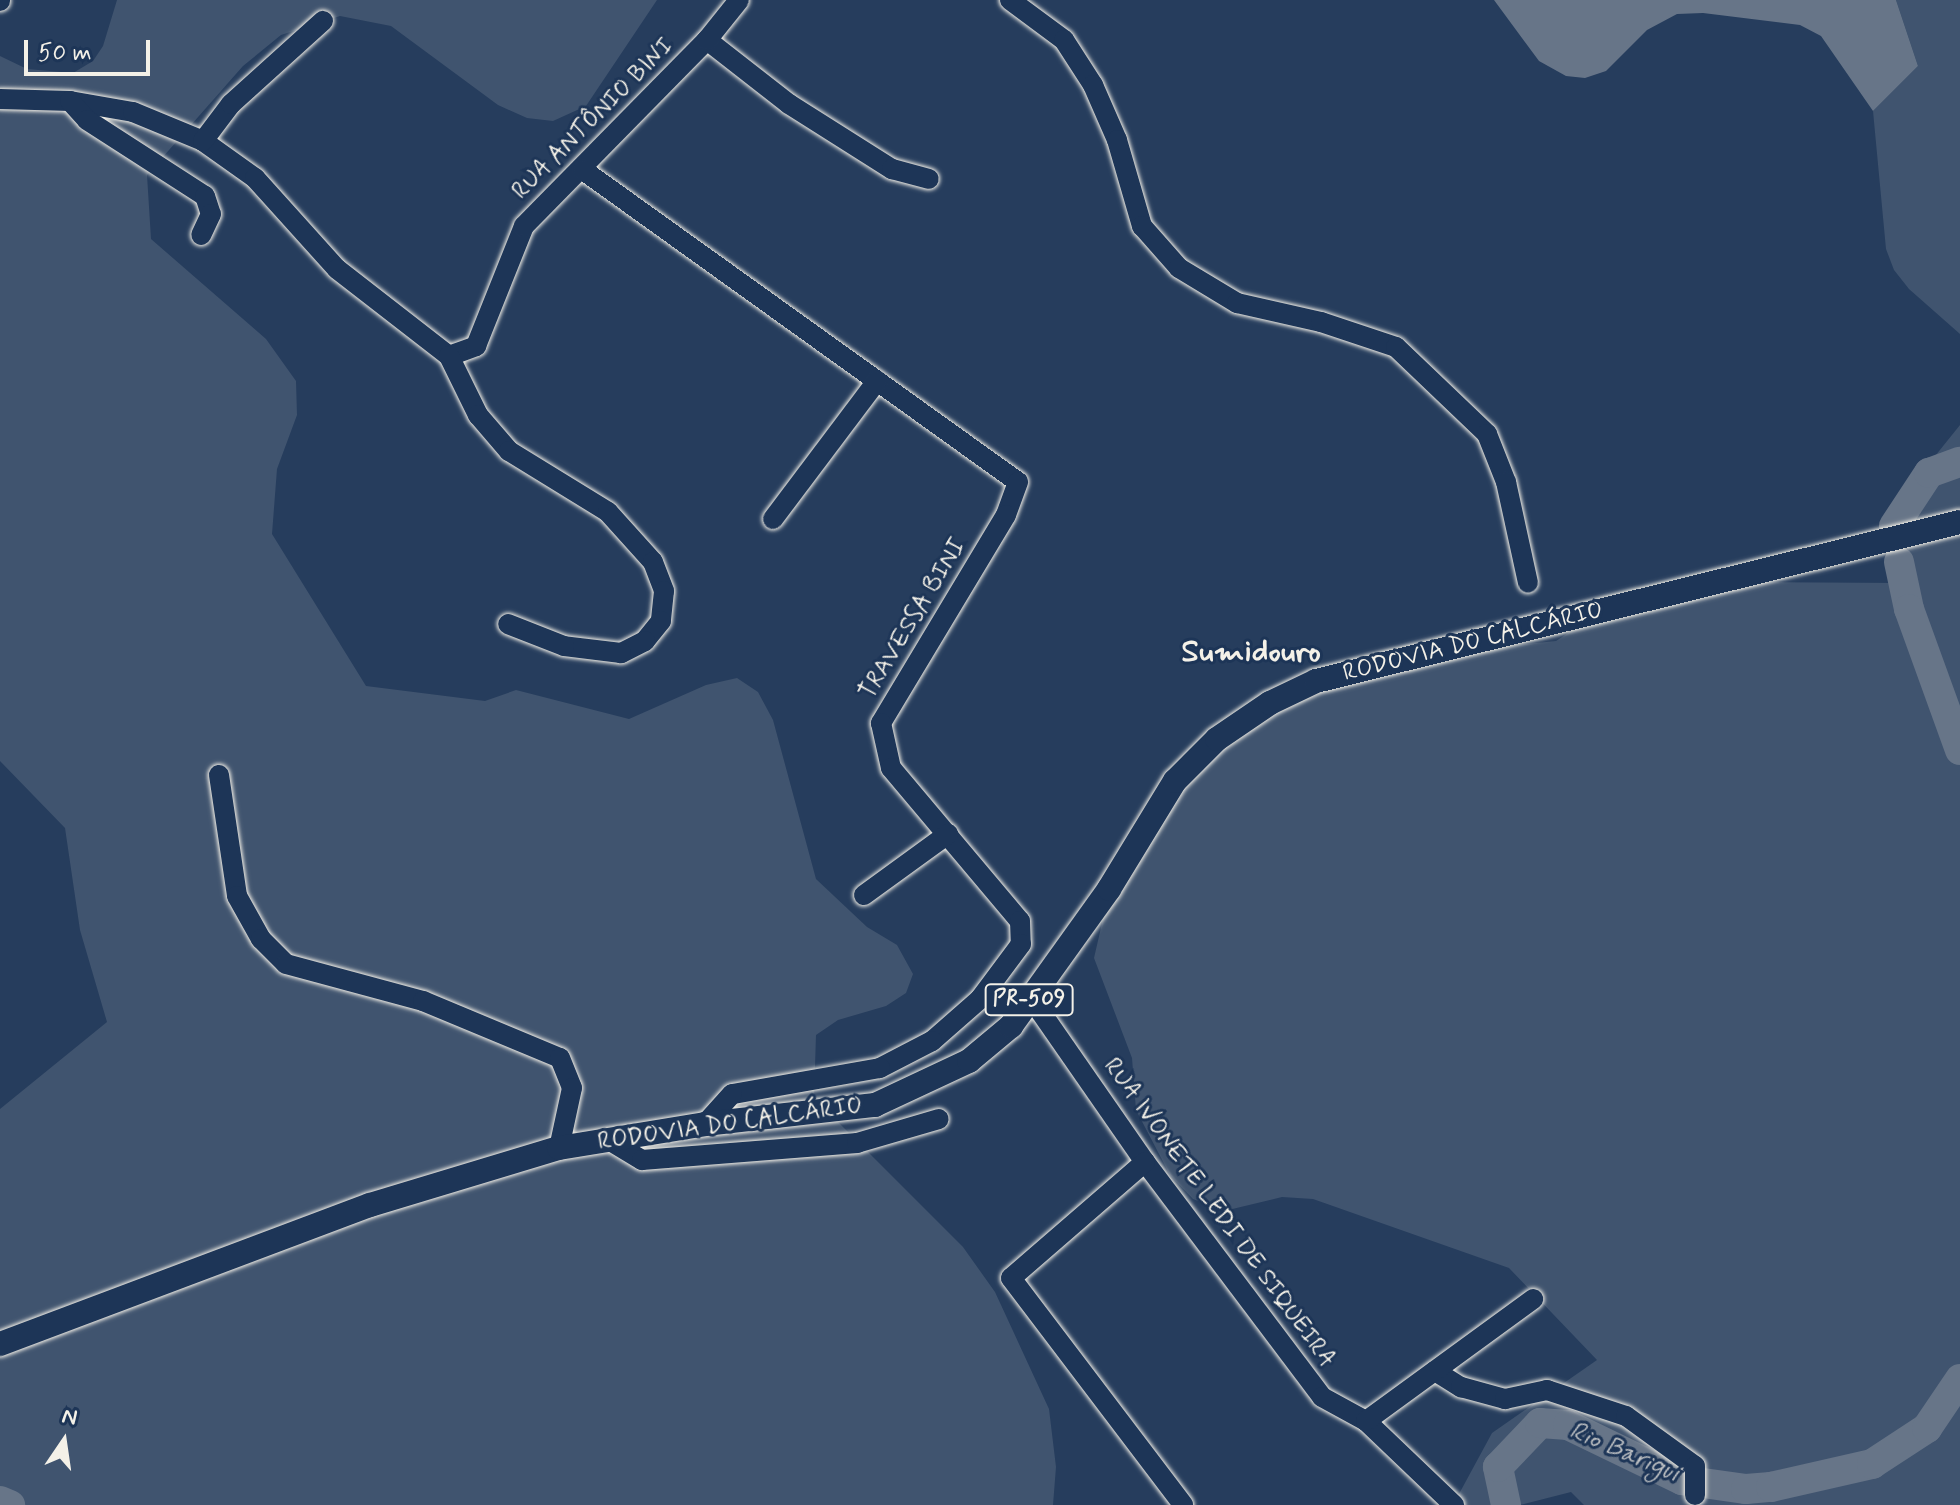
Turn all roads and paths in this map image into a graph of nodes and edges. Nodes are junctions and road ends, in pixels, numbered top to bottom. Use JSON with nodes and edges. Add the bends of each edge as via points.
{"nodes":[{"id":1,"x":739,"y":0,"type":"edge"},
{"id":2,"x":1010,"y":0,"type":"edge"},
{"id":3,"x":323,"y":21,"type":"dead end"},
{"id":4,"x":707,"y":40,"type":"junction"},
{"id":5,"x":0,"y":99,"type":"edge"},
{"id":6,"x":70,"y":101,"type":"junction"},
{"id":7,"x":203,"y":141,"type":"junction"},
{"id":8,"x":583,"y":170,"type":"junction"},
{"id":9,"x":929,"y":179,"type":"dead end"},
{"id":10,"x":201,"y":235,"type":"dead end"},
{"id":11,"x":449,"y":356,"type":"junction"},
{"id":12,"x":877,"y":381,"type":"junction"},
{"id":13,"x":773,"y":519,"type":"dead end"},
{"id":14,"x":1960,"y":522,"type":"edge"},
{"id":15,"x":1528,"y":583,"type":"dead end"},
{"id":16,"x":508,"y":624,"type":"dead end"},
{"id":17,"x":219,"y":775,"type":"dead end"},
{"id":18,"x":948,"y":834,"type":"junction"},
{"id":19,"x":864,"y":895,"type":"dead end"},
{"id":20,"x":1031,"y":998,"type":"junction"},
{"id":21,"x":939,"y":1119,"type":"dead end"},
{"id":22,"x":705,"y":1124,"type":"junction"},
{"id":23,"x":607,"y":1139,"type":"junction"},
{"id":24,"x":559,"y":1148,"type":"junction"},
{"id":25,"x":1145,"y":1162,"type":"junction"},
{"id":26,"x":1533,"y":1299,"type":"dead end"},
{"id":27,"x":0,"y":1344,"type":"edge"},
{"id":28,"x":1435,"y":1371,"type":"junction"},
{"id":29,"x":1366,"y":1421,"type":"junction"},
{"id":30,"x":1695,"y":1495,"type":"dead end"},
{"id":31,"x":1183,"y":1505,"type":"edge"},
{"id":32,"x":1454,"y":1505,"type":"edge"}],
"edges":[{"from":1,"to":4,"type":"street","name":"RUA ANTÔNIO BINI"},
{"from":2,"to":15,"type":"street","via":[[1064,40],[1093,85],[1117,140],[1142,226],[1179,268],[1237,303],[1321,322],[1396,347],[1487,434],[1506,482]]},
{"from":3,"to":7,"type":"street","via":[[231,104]]},
{"from":4,"to":8,"type":"street","name":"RUA ANTÔNIO BINI"},
{"from":4,"to":9,"type":"street","via":[[789,104],[892,169]]},
{"from":5,"to":6,"type":"street"},
{"from":6,"to":7,"type":"street","via":[[133,112]]},
{"from":6,"to":10,"type":"street","via":[[87,120],[205,196],[211,214]]},
{"from":7,"to":11,"type":"street","via":[[255,178],[337,269]]},
{"from":8,"to":11,"type":"street","name":"RUA ANTÔNIO BINI","via":[[524,226],[476,346]]},
{"from":8,"to":12,"type":"street","name":"TRAVESSA BINI"},
{"from":11,"to":16,"type":"street","via":[[478,415],[509,451],[608,512],[653,562],[664,591],[661,621],[645,641],[621,653],[564,646]]},
{"from":12,"to":13,"type":"street"},
{"from":12,"to":18,"type":"street","name":"TRAVESSA BINI","via":[[1018,482],[1006,515],[881,723],[891,768]]},
{"from":14,"to":20,"type":"main road","name":"RODOVIA DO CALCÁRIO","number":"PR-509","via":[[1316,681],[1270,703],[1217,739],[1175,781],[1109,889]]},
{"from":17,"to":24,"type":"street","via":[[237,896],[261,939],[286,964],[423,1001],[560,1058],[572,1088]]},
{"from":18,"to":19,"type":"street"},
{"from":18,"to":22,"type":"street","name":"TRAVESSA BINI","via":[[1020,921],[1021,944],[980,999],[932,1041],[880,1068],[732,1094]]},
{"from":20,"to":22,"type":"main road","name":"RODOVIA DO CALCÁRIO","number":"PR-509","via":[[1011,1026],[969,1061],[875,1105]]},
{"from":20,"to":25,"type":"street","name":"RUA IVONETE LEDI DE SIQUEIRA"},
{"from":21,"to":23,"type":"street","via":[[857,1143],[642,1160]]},
{"from":22,"to":23,"type":"main road","name":"RODOVIA DO CALCÁRIO","number":"PR-509"},
{"from":23,"to":24,"type":"main road","name":"RODOVIA DO CALCÁRIO","number":"PR-509"},
{"from":24,"to":27,"type":"main road","name":"RODOVIA DO CALCÁRIO","number":"PR-509","via":[[370,1205]]},
{"from":25,"to":29,"type":"street","name":"RUA IVONETE LEDI DE SIQUEIRA","via":[[1322,1397]]},
{"from":25,"to":31,"type":"street","via":[[1011,1278]]},
{"from":26,"to":28,"type":"street"},
{"from":28,"to":29,"type":"street"},
{"from":28,"to":30,"type":"street","via":[[1461,1387],[1505,1399],[1547,1390],[1626,1416],[1695,1466]]},
{"from":29,"to":32,"type":"street","name":"RUA IVONETE LEDI DE SIQUEIRA"}]}
